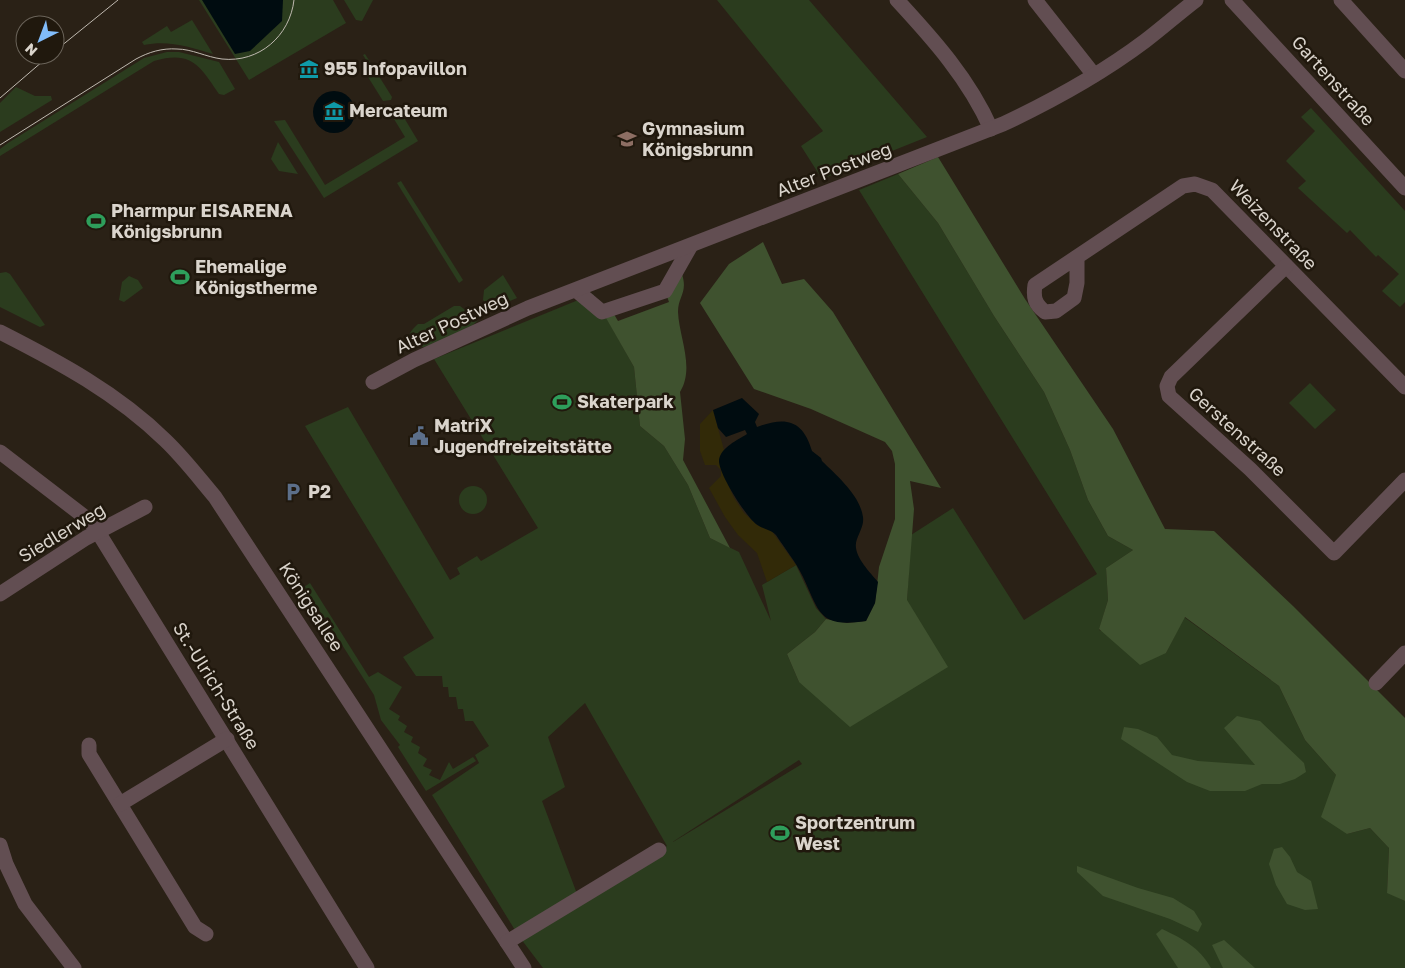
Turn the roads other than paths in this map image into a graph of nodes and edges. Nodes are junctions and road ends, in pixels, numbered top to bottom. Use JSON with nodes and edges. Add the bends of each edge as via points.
{"nodes":[{"id":1,"x":897,"y":0,"type":"edge"},
{"id":2,"x":1035,"y":0,"type":"edge"},
{"id":3,"x":1196,"y":0,"type":"edge"},
{"id":4,"x":1232,"y":0,"type":"edge"},
{"id":5,"x":1341,"y":0,"type":"edge"},
{"id":6,"x":1405,"y":70,"type":"edge"},
{"id":7,"x":1094,"y":74,"type":"junction"},
{"id":8,"x":991,"y":129,"type":"junction"},
{"id":9,"x":1405,"y":188,"type":"edge"},
{"id":10,"x":690,"y":247,"type":"junction"},
{"id":11,"x":1077,"y":259,"type":"dead end"},
{"id":12,"x":1286,"y":266,"type":"junction"},
{"id":13,"x":577,"y":291,"type":"junction"},
{"id":14,"x":0,"y":332,"type":"edge"},
{"id":15,"x":1402,"y":380,"type":"edge"},
{"id":16,"x":373,"y":382,"type":"dead end"},
{"id":17,"x":0,"y":452,"type":"edge"},
{"id":18,"x":1405,"y":480,"type":"edge"},
{"id":19,"x":145,"y":507,"type":"dead end"},
{"id":20,"x":98,"y":532,"type":"junction"},
{"id":21,"x":0,"y":594,"type":"edge"},
{"id":22,"x":1405,"y":653,"type":"edge"},
{"id":23,"x":1376,"y":682,"type":"dead end"},
{"id":24,"x":227,"y":739,"type":"junction"},
{"id":25,"x":89,"y":745,"type":"dead end"},
{"id":26,"x":120,"y":804,"type":"junction"},
{"id":27,"x":0,"y":846,"type":"edge"},
{"id":28,"x":659,"y":850,"type":"dead end"},
{"id":29,"x":206,"y":934,"type":"dead end"},
{"id":30,"x":507,"y":942,"type":"junction"},
{"id":31,"x":74,"y":968,"type":"edge"},
{"id":32,"x":367,"y":968,"type":"edge"},
{"id":33,"x":524,"y":968,"type":"edge"}],
"edges":[{"from":1,"to":8,"type":"street","via":[[953,64]]},
{"from":2,"to":7,"type":"street"},
{"from":3,"to":7,"type":"street","name":"Alter Postweg","via":[[1145,41]]},
{"from":4,"to":9,"type":"street","name":"Gartenstraße"},
{"from":5,"to":6,"type":"street"},
{"from":7,"to":8,"type":"street","name":"Alter Postweg","via":[[1050,102]]},
{"from":8,"to":10,"type":"street","name":"Alter Postweg"},
{"from":10,"to":13,"type":"street","name":"Alter Postweg"},
{"from":10,"to":13,"type":"street","via":[[665,291],[602,312]]},
{"from":11,"to":12,"type":"street","name":"Weizenstraße","via":[[1183,186],[1195,184],[1212,190]]},
{"from":12,"to":15,"type":"street","name":"Weizenstraße"},
{"from":12,"to":18,"type":"street","name":"Gerstenstraße","via":[[1171,377],[1167,386],[1169,396],[1244,463],[1334,552]]},
{"from":13,"to":16,"type":"street","name":"Alter Postweg","via":[[490,324]]},
{"from":14,"to":30,"type":"street","name":"Königsallee","via":[[81,375],[121,402],[165,440],[215,497]]},
{"from":17,"to":20,"type":"street","name":"St.-Ulrich-Straße","via":[[90,521]]},
{"from":19,"to":20,"type":"street","name":"Siedlerweg"},
{"from":20,"to":21,"type":"street","name":"Siedlerweg"},
{"from":20,"to":24,"type":"street","name":"St.-Ulrich-Straße"},
{"from":22,"to":23,"type":"street"},
{"from":24,"to":26,"type":"street"},
{"from":24,"to":32,"type":"street","name":"St.-Ulrich-Straße"},
{"from":25,"to":26,"type":"street","via":[[89,754]]},
{"from":26,"to":29,"type":"street","via":[[195,927]]},
{"from":27,"to":31,"type":"street","via":[[25,904]]},
{"from":28,"to":30,"type":"street"},
{"from":30,"to":33,"type":"street","name":"Königsallee"}]}
